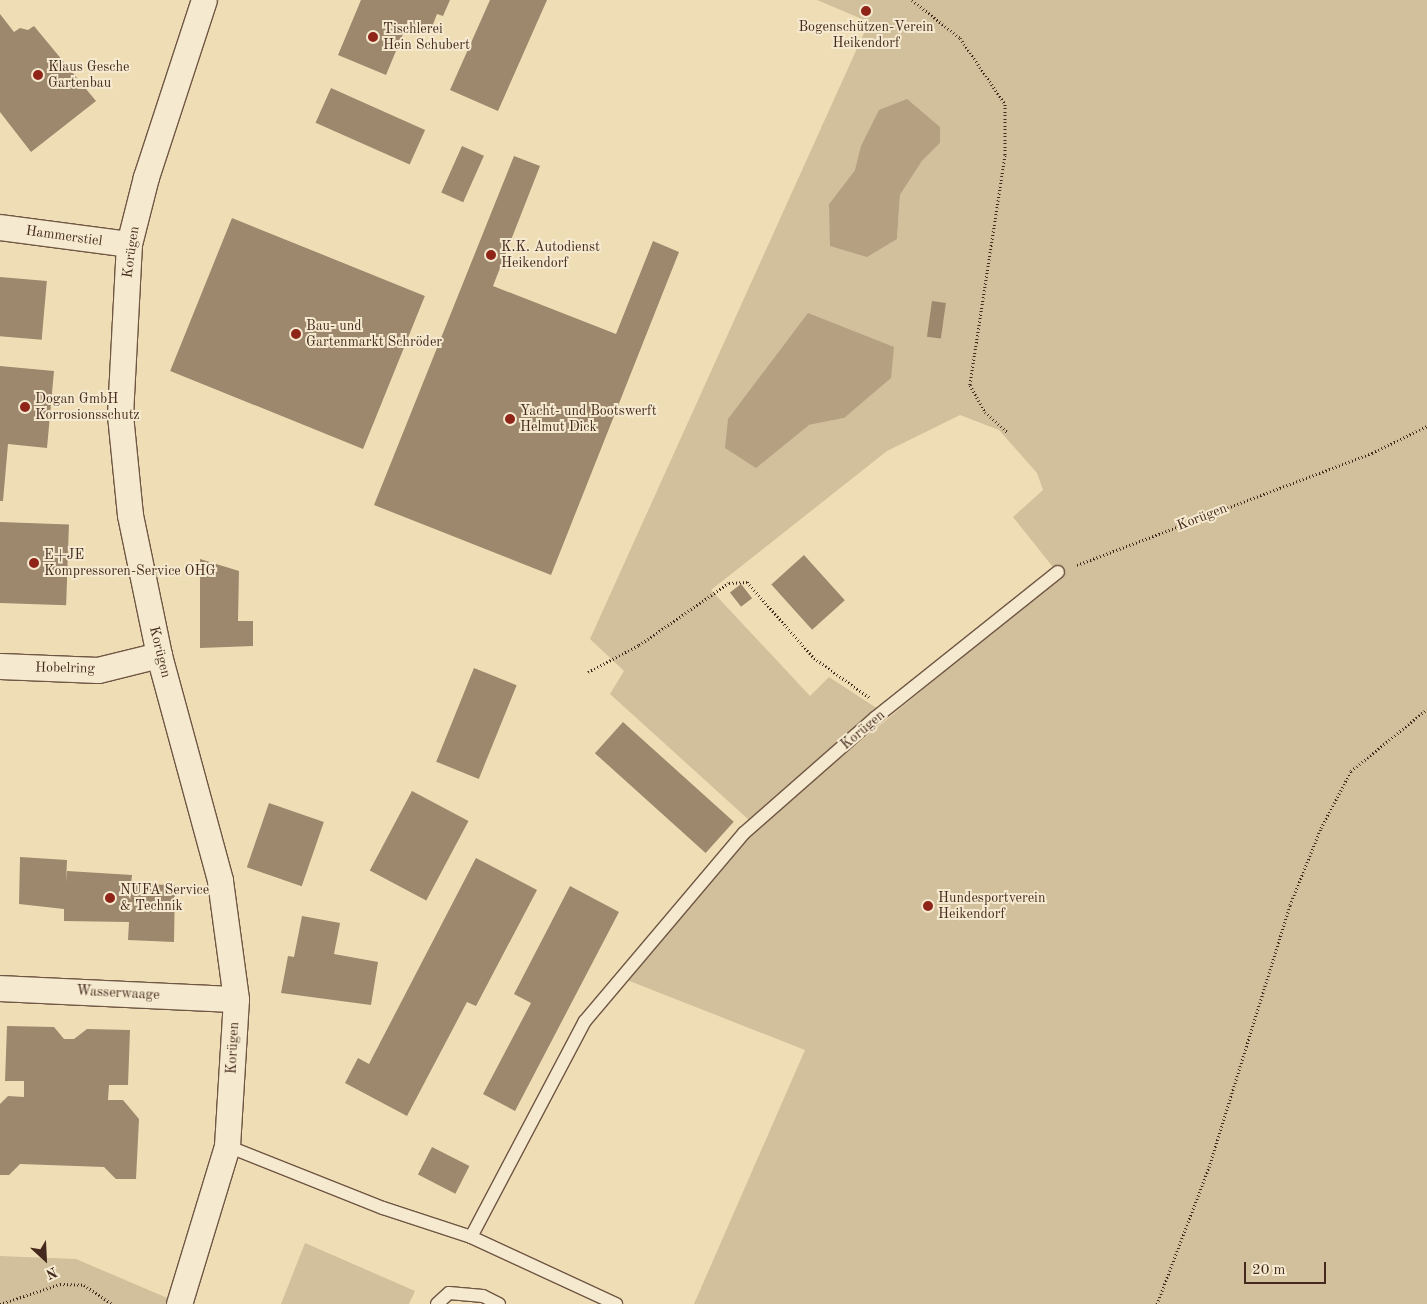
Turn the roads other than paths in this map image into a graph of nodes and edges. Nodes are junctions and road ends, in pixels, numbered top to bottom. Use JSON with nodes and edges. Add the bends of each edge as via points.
{"nodes":[{"id":1,"x":204,"y":0,"type":"edge"},
{"id":2,"x":0,"y":227,"type":"edge"},
{"id":3,"x":129,"y":244,"type":"junction"},
{"id":4,"x":1058,"y":572,"type":"road end"},
{"id":5,"x":159,"y":655,"type":"junction"},
{"id":6,"x":0,"y":666,"type":"edge"},
{"id":7,"x":0,"y":988,"type":"edge"},
{"id":8,"x":236,"y":999,"type":"junction"},
{"id":9,"x":227,"y":1146,"type":"junction"},
{"id":10,"x":471,"y":1237,"type":"junction"},
{"id":11,"x":179,"y":1304,"type":"edge"},
{"id":12,"x":437,"y":1304,"type":"edge"},
{"id":13,"x":500,"y":1304,"type":"edge"},
{"id":14,"x":616,"y":1304,"type":"edge"}],
"edges":[{"from":1,"to":3,"type":"street","name":"Korügen","via":[[149,168]]},
{"from":2,"to":3,"type":"street","name":"Hammerstiel"},
{"from":3,"to":5,"type":"street","name":"Korügen","via":[[120,416],[130,515]]},
{"from":4,"to":10,"type":"lane","name":"Korügen","via":[[887,709],[744,833],[585,1021]]},
{"from":5,"to":6,"type":"street","name":"Hobelring","via":[[98,670]]},
{"from":5,"to":8,"type":"street","name":"Korügen","via":[[220,880]]},
{"from":7,"to":8,"type":"street","name":"Wasserwaage"},
{"from":8,"to":9,"type":"street","name":"Korügen"},
{"from":9,"to":10,"type":"lane","via":[[383,1208]]},
{"from":9,"to":11,"type":"street","name":"Korügen"},
{"from":10,"to":14,"type":"lane"},
{"from":12,"to":13,"type":"lane","via":[[450,1293],[483,1296]]}]}
